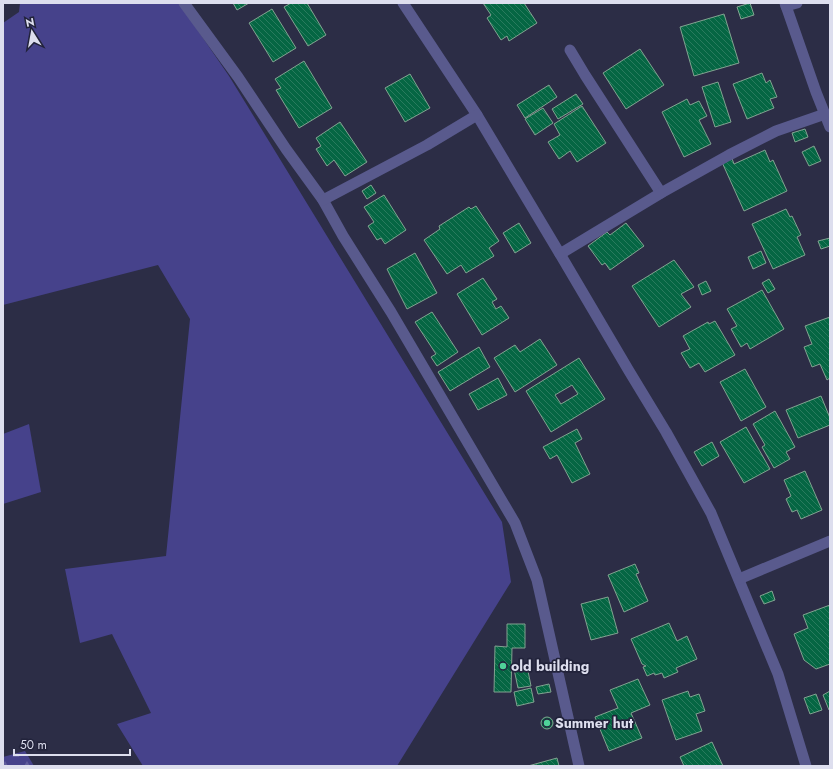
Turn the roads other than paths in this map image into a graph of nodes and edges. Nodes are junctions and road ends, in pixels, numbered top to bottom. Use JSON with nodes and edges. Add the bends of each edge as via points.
{"nodes":[{"id":1,"x":184,"y":3,"type":"edge"},
{"id":2,"x":403,"y":3,"type":"edge"},
{"id":3,"x":797,"y":3,"type":"edge"},
{"id":4,"x":786,"y":4,"type":"edge"},
{"id":5,"x":570,"y":50,"type":"dead end"},
{"id":6,"x":825,"y":114,"type":"junction"},
{"id":7,"x":476,"y":115,"type":"junction"},
{"id":8,"x":830,"y":127,"type":"edge"},
{"id":9,"x":661,"y":193,"type":"junction"},
{"id":10,"x":324,"y":200,"type":"junction"},
{"id":11,"x":560,"y":254,"type":"junction"},
{"id":12,"x":830,"y":541,"type":"edge"},
{"id":13,"x":739,"y":579,"type":"junction"},
{"id":14,"x":579,"y":766,"type":"edge"},
{"id":15,"x":806,"y":766,"type":"edge"}],
"edges":[{"from":1,"to":10,"type":"street"},
{"from":2,"to":7,"type":"street"},
{"from":3,"to":4,"type":"street"},
{"from":4,"to":6,"type":"street"},
{"from":5,"to":9,"type":"street"},
{"from":6,"to":8,"type":"street"},
{"from":6,"to":9,"type":"street","via":[[776,131]]},
{"from":7,"to":10,"type":"street","via":[[427,145]]},
{"from":7,"to":11,"type":"street"},
{"from":9,"to":11,"type":"street"},
{"from":10,"to":14,"type":"street","via":[[515,523],[537,580]]},
{"from":11,"to":13,"type":"street","via":[[711,513]]},
{"from":12,"to":13,"type":"street"},
{"from":13,"to":15,"type":"street","via":[[778,674]]}]}
